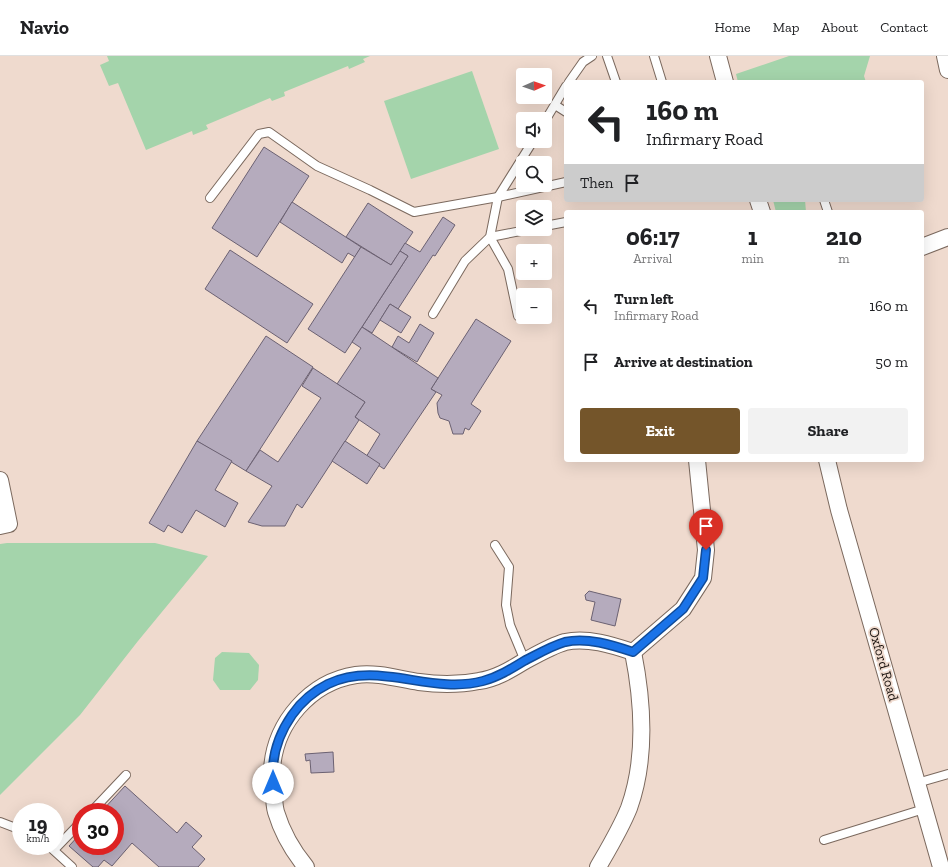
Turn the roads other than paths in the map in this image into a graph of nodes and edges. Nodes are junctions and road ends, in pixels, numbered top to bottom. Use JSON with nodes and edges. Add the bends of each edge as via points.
{"nodes":[{"id":1,"x":592,"y":56,"type":"edge"},
{"id":2,"x":607,"y":56,"type":"edge"},
{"id":3,"x":654,"y":56,"type":"edge"},
{"id":4,"x":718,"y":56,"type":"edge"},
{"id":5,"x":945,"y":56,"type":"edge"},
{"id":6,"x":948,"y":70,"type":"edge"},
{"id":7,"x":570,"y":80,"type":"edge"},
{"id":8,"x":615,"y":80,"type":"edge"},
{"id":9,"x":661,"y":80,"type":"edge"},
{"id":10,"x":724,"y":80,"type":"edge"},
{"id":11,"x":564,"y":89,"type":"edge"},
{"id":12,"x":555,"y":105,"type":"junction"},
{"id":13,"x":564,"y":111,"type":"edge"},
{"id":14,"x":551,"y":112,"type":"edge"},
{"id":15,"x":529,"y":148,"type":"edge"},
{"id":16,"x":564,"y":182,"type":"edge"},
{"id":17,"x":498,"y":197,"type":"junction"},
{"id":18,"x":210,"y":198,"type":"dead end"},
{"id":19,"x":564,"y":222,"type":"edge"},
{"id":20,"x":552,"y":225,"type":"edge"},
{"id":21,"x":516,"y":232,"type":"edge"},
{"id":22,"x":948,"y":236,"type":"edge"},
{"id":23,"x":490,"y":237,"type":"junction"},
{"id":24,"x":924,"y":246,"type":"edge"},
{"id":25,"x":516,"y":307,"type":"edge"},
{"id":26,"x":432,"y":314,"type":"dead end"},
{"id":27,"x":697,"y":462,"type":"edge"},
{"id":28,"x":827,"y":462,"type":"edge"},
{"id":29,"x":0,"y":480,"type":"edge"},
{"id":30,"x":0,"y":526,"type":"edge"},
{"id":31,"x":495,"y":545,"type":"dead end"},
{"id":32,"x":633,"y":652,"type":"junction"},
{"id":33,"x":525,"y":661,"type":"junction"},
{"id":34,"x":948,"y":774,"type":"edge"},
{"id":35,"x":126,"y":775,"type":"dead end"},
{"id":36,"x":917,"y":783,"type":"junction"},
{"id":37,"x":100,"y":803,"type":"edge"},
{"id":38,"x":924,"y":809,"type":"junction"},
{"id":39,"x":0,"y":822,"type":"edge"},
{"id":40,"x":12,"y":827,"type":"edge"},
{"id":41,"x":72,"y":830,"type":"edge"},
{"id":42,"x":64,"y":837,"type":"edge"},
{"id":43,"x":824,"y":840,"type":"dead end"},
{"id":44,"x":59,"y":855,"type":"edge"},
{"id":45,"x":72,"y":867,"type":"edge"},
{"id":46,"x":306,"y":867,"type":"edge"},
{"id":47,"x":598,"y":867,"type":"edge"},
{"id":48,"x":941,"y":867,"type":"edge"}],
"edges":[{"from":1,"to":7,"type":"lane","via":[[582,62]]},
{"from":2,"to":8,"type":"lane"},
{"from":3,"to":9,"type":"lane"},
{"from":4,"to":10,"type":"street"},
{"from":5,"to":6,"type":"street"},
{"from":11,"to":12,"type":"lane"},
{"from":12,"to":13,"type":"lane"},
{"from":12,"to":14,"type":"lane"},
{"from":15,"to":17,"type":"lane"},
{"from":16,"to":17,"type":"lane"},
{"from":17,"to":18,"type":"lane","via":[[414,212],[317,166],[269,132],[259,134]]},
{"from":17,"to":23,"type":"lane"},
{"from":19,"to":20,"type":"lane"},
{"from":21,"to":23,"type":"lane"},
{"from":22,"to":24,"type":"street"},
{"from":23,"to":25,"type":"lane","via":[[508,269]]},
{"from":23,"to":26,"type":"lane","via":[[465,261]]},
{"from":27,"to":32,"type":"street","via":[[706,550],[703,578],[683,609]]},
{"from":28,"to":36,"type":"street","name":"Oxford Road"},
{"from":29,"to":30,"type":"street","via":[[9,524]]},
{"from":31,"to":33,"type":"lane","via":[[509,568],[506,605],[510,625]]},
{"from":32,"to":33,"type":"street","via":[[604,644],[565,642]]},
{"from":32,"to":47,"type":"street","via":[[639,684],[640,764],[628,808]]},
{"from":33,"to":46,"type":"street","via":[[507,672],[462,684],[357,675],[339,679],[322,687],[298,707],[279,740],[272,770],[276,810],[287,841]]},
{"from":34,"to":36,"type":"lane"},
{"from":35,"to":37,"type":"lane"},
{"from":36,"to":38,"type":"street","name":"Oxford Road"},
{"from":38,"to":43,"type":"lane"},
{"from":38,"to":48,"type":"street","name":"Oxford Road"},
{"from":39,"to":40,"type":"lane"},
{"from":41,"to":42,"type":"lane"},
{"from":44,"to":45,"type":"lane"}]}
